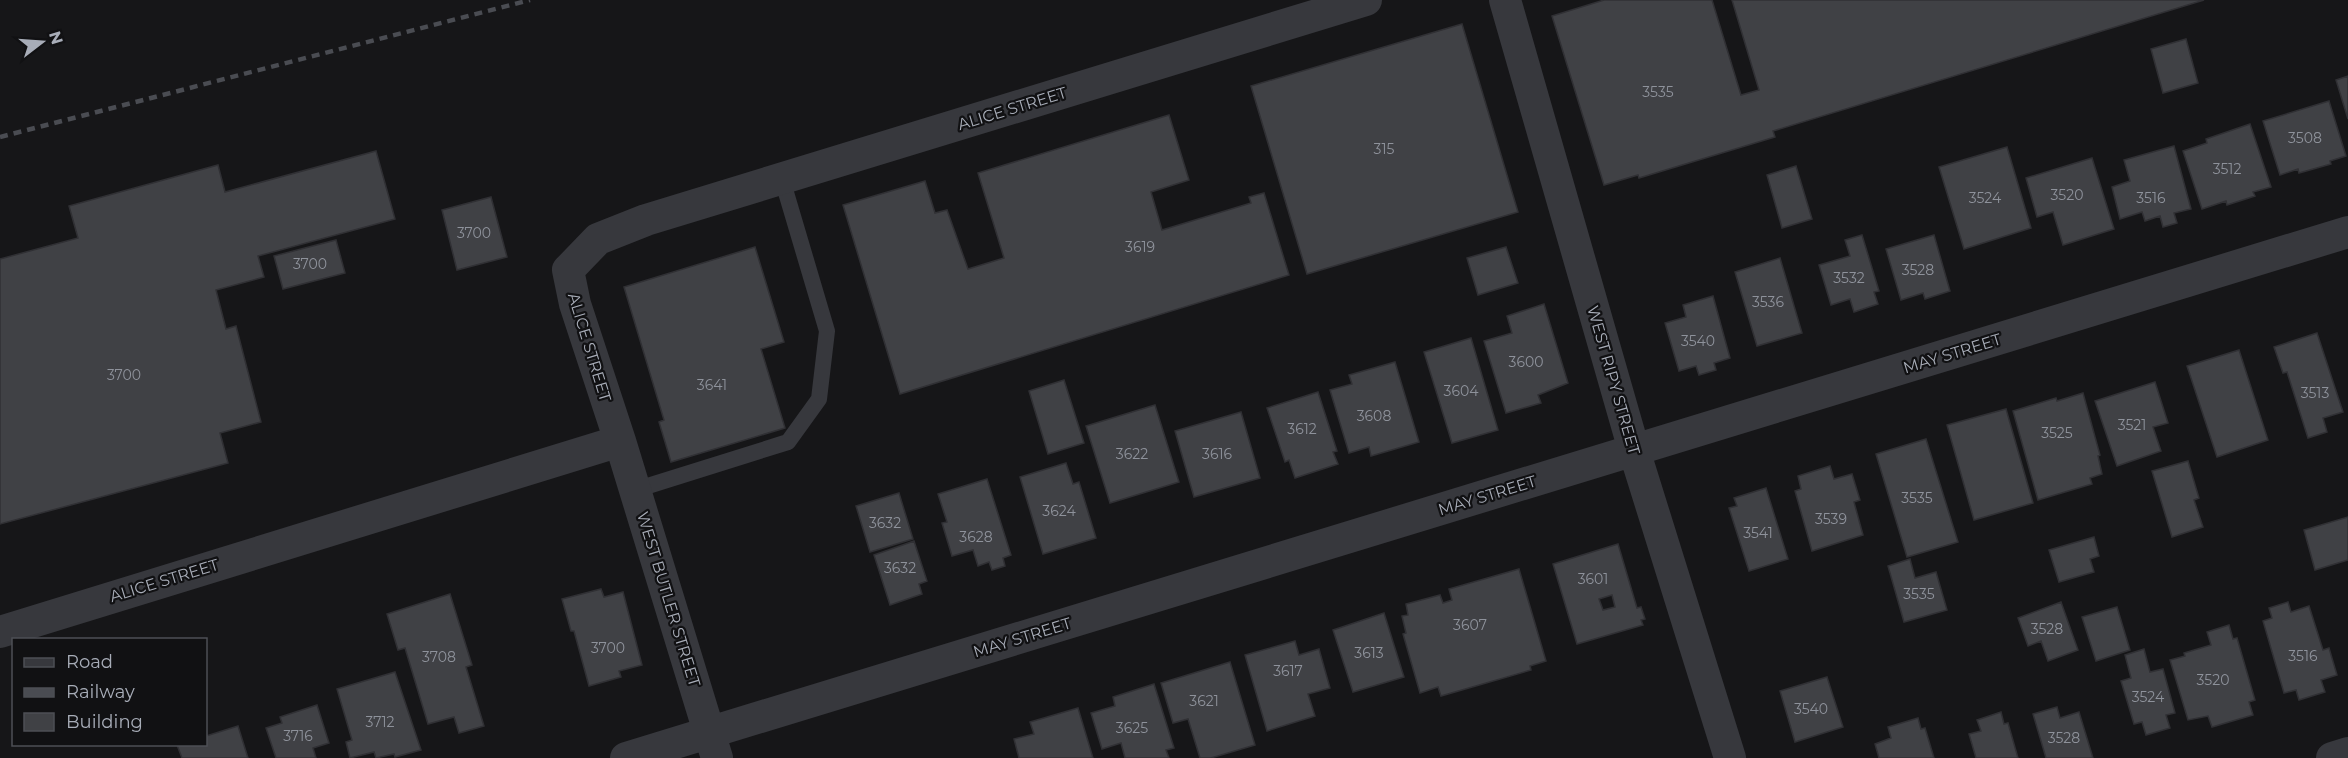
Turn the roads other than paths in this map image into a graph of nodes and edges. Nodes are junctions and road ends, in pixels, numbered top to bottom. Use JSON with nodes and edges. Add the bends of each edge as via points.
{"nodes":[{"id":1,"x":1366,"y":0,"type":"edge"},
{"id":2,"x":1505,"y":0,"type":"edge"},
{"id":3,"x":782,"y":179,"type":"junction"},
{"id":4,"x":2348,"y":232,"type":"edge"},
{"id":5,"x":620,"y":441,"type":"junction"},
{"id":6,"x":1634,"y":450,"type":"junction"},
{"id":7,"x":635,"y":490,"type":"junction"},
{"id":8,"x":0,"y":632,"type":"edge"},
{"id":9,"x":713,"y":745,"type":"edge"},
{"id":10,"x":2348,"y":753,"type":"edge"},
{"id":11,"x":626,"y":758,"type":"edge"},
{"id":12,"x":1730,"y":758,"type":"edge"},
{"id":13,"x":2332,"y":758,"type":"edge"}],
"edges":[{"from":1,"to":3,"type":"street","name":"ALICE STREET"},
{"from":2,"to":6,"type":"street","name":"WEST RIPY STREET"},
{"from":3,"to":5,"type":"street","name":"ALICE STREET","via":[[646,220],[598,239],[568,270],[575,304]]},
{"from":3,"to":7,"type":"lane","via":[[827,331],[819,399],[788,442]]},
{"from":4,"to":6,"type":"street","name":"MAY STREET"},
{"from":5,"to":7,"type":"street","name":"WEST BUTLER STREET"},
{"from":5,"to":8,"type":"street","name":"ALICE STREET"},
{"from":6,"to":9,"type":"street","name":"MAY STREET"},
{"from":6,"to":12,"type":"street","name":"WEST RIPY STREET"},
{"from":7,"to":9,"type":"street","name":"WEST BUTLER STREET"},
{"from":9,"to":11,"type":"street","name":"MAY STREET"},
{"from":10,"to":13,"type":"street"}]}
